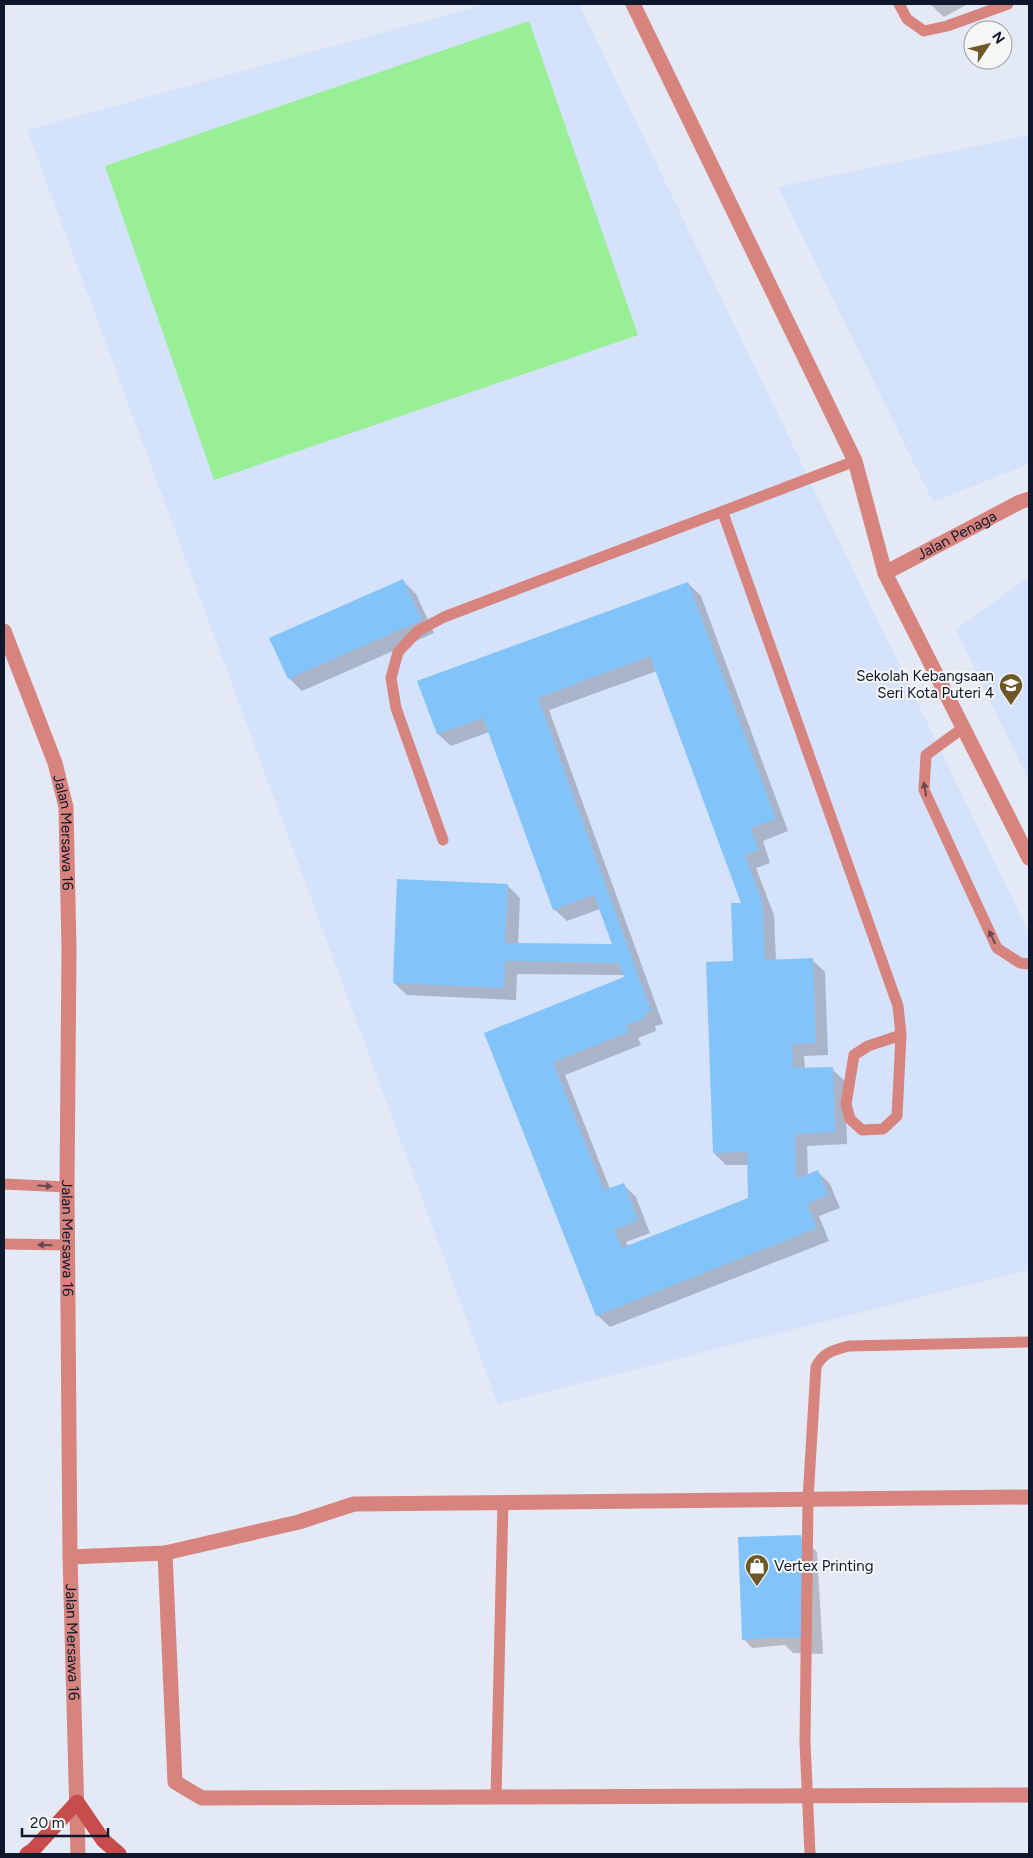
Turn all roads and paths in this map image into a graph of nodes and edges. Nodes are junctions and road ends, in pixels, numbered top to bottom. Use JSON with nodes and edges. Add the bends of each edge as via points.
{"nodes":[{"id":1,"x":633,"y":4,"type":"edge"},
{"id":2,"x":899,"y":4,"type":"edge"},
{"id":3,"x":1008,"y":4,"type":"edge"},
{"id":4,"x":855,"y":462,"type":"junction"},
{"id":5,"x":1029,"y":500,"type":"edge"},
{"id":6,"x":723,"y":513,"type":"junction"},
{"id":7,"x":884,"y":572,"type":"junction"},
{"id":8,"x":4,"y":631,"type":"edge"},
{"id":9,"x":963,"y":728,"type":"junction"},
{"id":10,"x":443,"y":840,"type":"dead end"},
{"id":11,"x":1029,"y":858,"type":"edge"},
{"id":12,"x":1029,"y":964,"type":"edge"},
{"id":13,"x":901,"y":1035,"type":"junction"},
{"id":14,"x":4,"y":1184,"type":"edge"},
{"id":15,"x":68,"y":1187,"type":"junction"},
{"id":16,"x":4,"y":1244,"type":"edge"},
{"id":17,"x":68,"y":1245,"type":"junction"},
{"id":18,"x":1029,"y":1342,"type":"edge"},
{"id":19,"x":1029,"y":1497,"type":"edge"},
{"id":20,"x":808,"y":1499,"type":"junction"},
{"id":21,"x":503,"y":1502,"type":"junction"},
{"id":22,"x":165,"y":1553,"type":"junction"},
{"id":23,"x":70,"y":1557,"type":"junction"},
{"id":24,"x":1029,"y":1795,"type":"edge"},
{"id":25,"x":808,"y":1796,"type":"junction"},
{"id":26,"x":496,"y":1797,"type":"junction"},
{"id":27,"x":77,"y":1802,"type":"junction"},
{"id":28,"x":27,"y":1854,"type":"edge"},
{"id":29,"x":78,"y":1854,"type":"edge"},
{"id":30,"x":119,"y":1854,"type":"edge"},
{"id":31,"x":810,"y":1854,"type":"edge"}],
"edges":[{"from":1,"to":4,"type":"street"},
{"from":2,"to":3,"type":"lane","via":[[907,19],[924,31]]},
{"from":4,"to":6,"type":"lane"},
{"from":4,"to":7,"type":"street"},
{"from":5,"to":7,"type":"street","name":"Jalan Penaga"},
{"from":6,"to":10,"type":"lane","via":[[444,617],[418,631],[398,652],[391,678],[396,708]]},
{"from":6,"to":13,"type":"lane","via":[[898,1006]]},
{"from":7,"to":9,"type":"street"},
{"from":8,"to":15,"type":"street","name":"Jalan Mersawa 16","via":[[56,764],[66,806]]},
{"from":9,"to":11,"type":"street"},
{"from":12,"to":9,"type":"lane","one_way":true,"via":[[1020,963],[998,948],[924,790],[926,755]]},
{"from":13,"to":13,"type":"lane","via":[[896,1116],[883,1129],[862,1130],[850,1119],[846,1104],[854,1055],[868,1046]]},
{"from":14,"to":15,"type":"lane","one_way":true},
{"from":15,"to":17,"type":"street","name":"Jalan Mersawa 16"},
{"from":17,"to":16,"type":"lane","one_way":true},
{"from":17,"to":23,"type":"street","name":"Jalan Mersawa 16"},
{"from":18,"to":20,"type":"lane","via":[[849,1346],[820,1358],[816,1367]]},
{"from":19,"to":20,"type":"street"},
{"from":20,"to":21,"type":"street"},
{"from":20,"to":25,"type":"lane"},
{"from":21,"to":22,"type":"street","via":[[354,1504],[299,1522]]},
{"from":21,"to":26,"type":"lane"},
{"from":22,"to":23,"type":"street"},
{"from":22,"to":26,"type":"street","via":[[174,1782],[202,1798]]},
{"from":23,"to":27,"type":"street","name":"Jalan Mersawa 16"},
{"from":24,"to":25,"type":"street"},
{"from":25,"to":26,"type":"street"},
{"from":25,"to":31,"type":"lane"},
{"from":27,"to":28,"type":"main road"},
{"from":27,"to":29,"type":"street","name":"Jalan Mersawa 16"},
{"from":27,"to":30,"type":"main road","via":[[103,1840]]}]}
